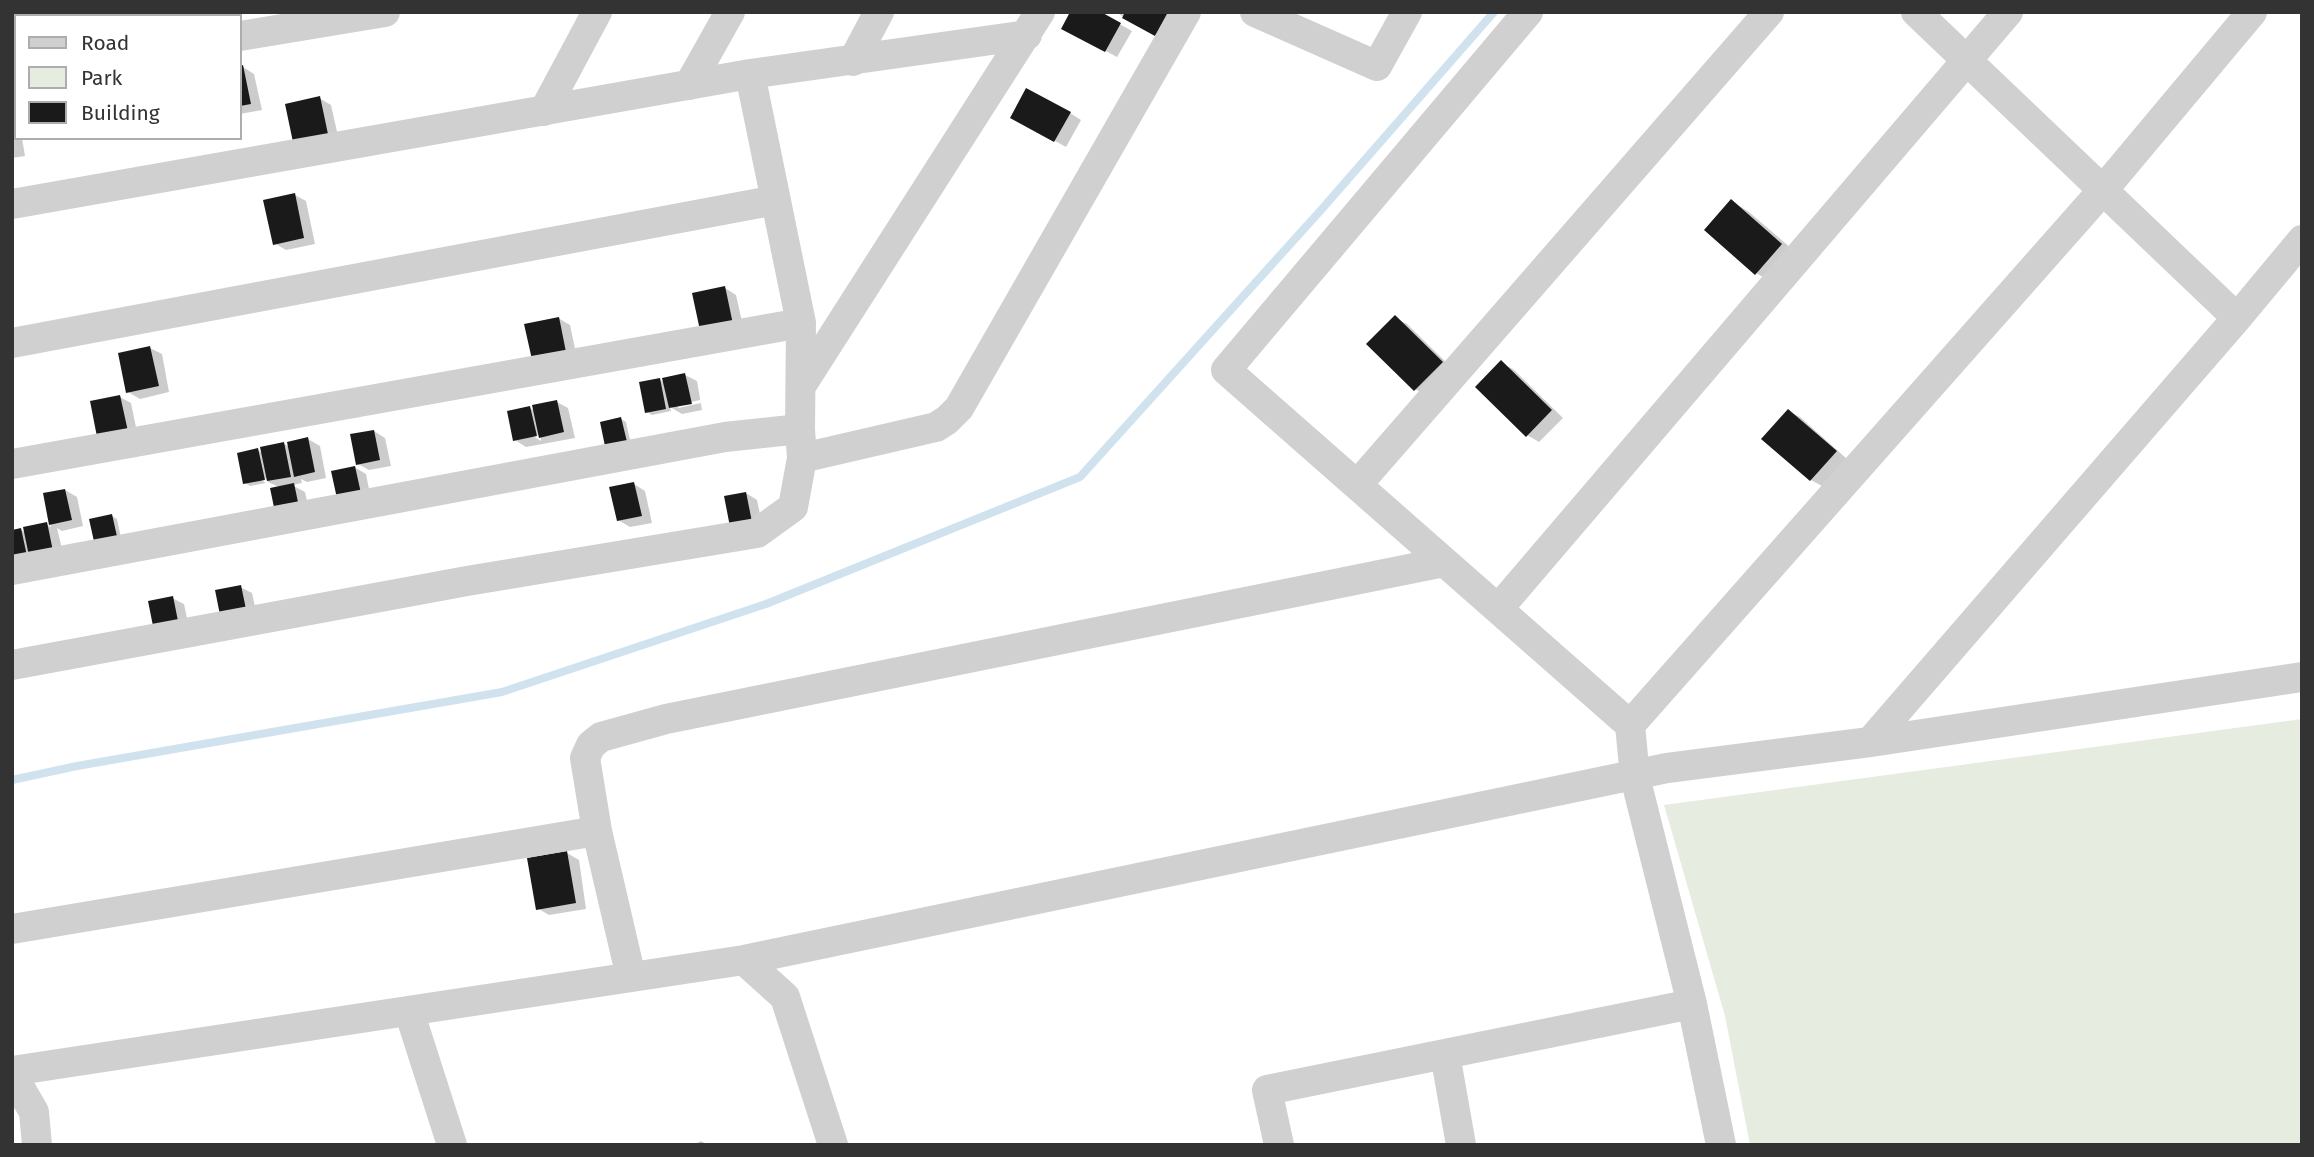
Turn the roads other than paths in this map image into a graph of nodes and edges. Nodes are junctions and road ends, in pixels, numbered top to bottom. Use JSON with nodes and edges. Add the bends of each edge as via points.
{"nodes":[{"id":1,"x":385,"y":12,"type":"edge"},
{"id":2,"x":597,"y":12,"type":"edge"},
{"id":3,"x":730,"y":12,"type":"edge"},
{"id":4,"x":879,"y":12,"type":"edge"},
{"id":5,"x":1186,"y":12,"type":"edge"},
{"id":6,"x":1255,"y":12,"type":"edge"},
{"id":7,"x":1406,"y":12,"type":"edge"},
{"id":8,"x":1528,"y":12,"type":"edge"},
{"id":9,"x":1769,"y":12,"type":"edge"},
{"id":10,"x":1916,"y":12,"type":"edge"},
{"id":11,"x":2008,"y":12,"type":"edge"},
{"id":12,"x":2252,"y":12,"type":"edge"},
{"id":13,"x":1034,"y":24,"type":"edge"},
{"id":14,"x":242,"y":36,"type":"edge"},
{"id":15,"x":1966,"y":60,"type":"junction"},
{"id":16,"x":853,"y":61,"type":"junction"},
{"id":17,"x":750,"y":74,"type":"junction"},
{"id":18,"x":689,"y":85,"type":"junction"},
{"id":19,"x":544,"y":111,"type":"junction"},
{"id":20,"x":2103,"y":190,"type":"junction"},
{"id":21,"x":776,"y":200,"type":"junction"},
{"id":22,"x":12,"y":204,"type":"edge"},
{"id":23,"x":2302,"y":240,"type":"edge"},
{"id":24,"x":2237,"y":318,"type":"junction"},
{"id":25,"x":801,"y":323,"type":"junction"},
{"id":26,"x":12,"y":343,"type":"edge"},
{"id":27,"x":801,"y":387,"type":"junction"},
{"id":28,"x":801,"y":443,"type":"junction"},
{"id":29,"x":12,"y":464,"type":"edge"},
{"id":30,"x":1357,"y":485,"type":"junction"},
{"id":31,"x":1444,"y":562,"type":"junction"},
{"id":32,"x":12,"y":570,"type":"edge"},
{"id":33,"x":1498,"y":609,"type":"junction"},
{"id":34,"x":12,"y":666,"type":"edge"},
{"id":35,"x":2302,"y":677,"type":"edge"},
{"id":36,"x":1630,"y":725,"type":"junction"},
{"id":37,"x":1870,"y":742,"type":"junction"},
{"id":38,"x":1635,"y":777,"type":"junction"},
{"id":39,"x":597,"y":831,"type":"junction"},
{"id":40,"x":12,"y":929,"type":"edge"},
{"id":41,"x":744,"y":960,"type":"junction"},
{"id":42,"x":631,"y":977,"type":"junction"},
{"id":43,"x":1692,"y":1004,"type":"junction"},
{"id":44,"x":409,"y":1011,"type":"junction"},
{"id":45,"x":1445,"y":1054,"type":"junction"},
{"id":46,"x":12,"y":1073,"type":"edge"},
{"id":47,"x":37,"y":1145,"type":"edge"},
{"id":48,"x":452,"y":1145,"type":"edge"},
{"id":49,"x":834,"y":1145,"type":"edge"},
{"id":50,"x":1279,"y":1145,"type":"edge"},
{"id":51,"x":1461,"y":1145,"type":"edge"},
{"id":52,"x":1721,"y":1145,"type":"edge"}],
"edges":[{"from":1,"to":14,"type":"street"},
{"from":2,"to":19,"type":"street"},
{"from":3,"to":18,"type":"street"},
{"from":4,"to":16,"type":"street"},
{"from":5,"to":28,"type":"street","via":[[959,408],[936,427]]},
{"from":6,"to":7,"type":"street","via":[[1377,65]]},
{"from":8,"to":30,"type":"street","via":[[1226,370]]},
{"from":9,"to":30,"type":"street"},
{"from":10,"to":15,"type":"street"},
{"from":11,"to":15,"type":"street"},
{"from":12,"to":20,"type":"street"},
{"from":13,"to":16,"type":"street"},
{"from":13,"to":27,"type":"street"},
{"from":15,"to":20,"type":"street"},
{"from":15,"to":33,"type":"street"},
{"from":16,"to":17,"type":"street"},
{"from":17,"to":18,"type":"street"},
{"from":17,"to":21,"type":"street"},
{"from":18,"to":19,"type":"street"},
{"from":19,"to":22,"type":"street"},
{"from":20,"to":24,"type":"street"},
{"from":20,"to":36,"type":"street"},
{"from":21,"to":25,"type":"street"},
{"from":21,"to":26,"type":"street"},
{"from":23,"to":24,"type":"street"},
{"from":24,"to":37,"type":"street"},
{"from":25,"to":27,"type":"street"},
{"from":25,"to":29,"type":"street"},
{"from":27,"to":28,"type":"street"},
{"from":28,"to":32,"type":"street","via":[[725,437]]},
{"from":28,"to":34,"type":"street","via":[[793,507],[757,533],[467,581]]},
{"from":30,"to":31,"type":"street"},
{"from":31,"to":33,"type":"street"},
{"from":31,"to":39,"type":"street","via":[[666,719],[601,737],[585,758]]},
{"from":33,"to":36,"type":"street"},
{"from":35,"to":37,"type":"street"},
{"from":36,"to":38,"type":"street"},
{"from":37,"to":38,"type":"street","via":[[1667,768]]},
{"from":38,"to":41,"type":"street"},
{"from":38,"to":43,"type":"street"},
{"from":39,"to":40,"type":"street"},
{"from":39,"to":42,"type":"street"},
{"from":41,"to":42,"type":"street"},
{"from":41,"to":49,"type":"street","via":[[785,997]]},
{"from":42,"to":44,"type":"street"},
{"from":43,"to":45,"type":"street"},
{"from":43,"to":52,"type":"street"},
{"from":44,"to":46,"type":"street"},
{"from":44,"to":48,"type":"street"},
{"from":45,"to":50,"type":"street","via":[[1267,1090]]},
{"from":45,"to":51,"type":"street"},
{"from":46,"to":47,"type":"street","via":[[34,1112]]}]}
